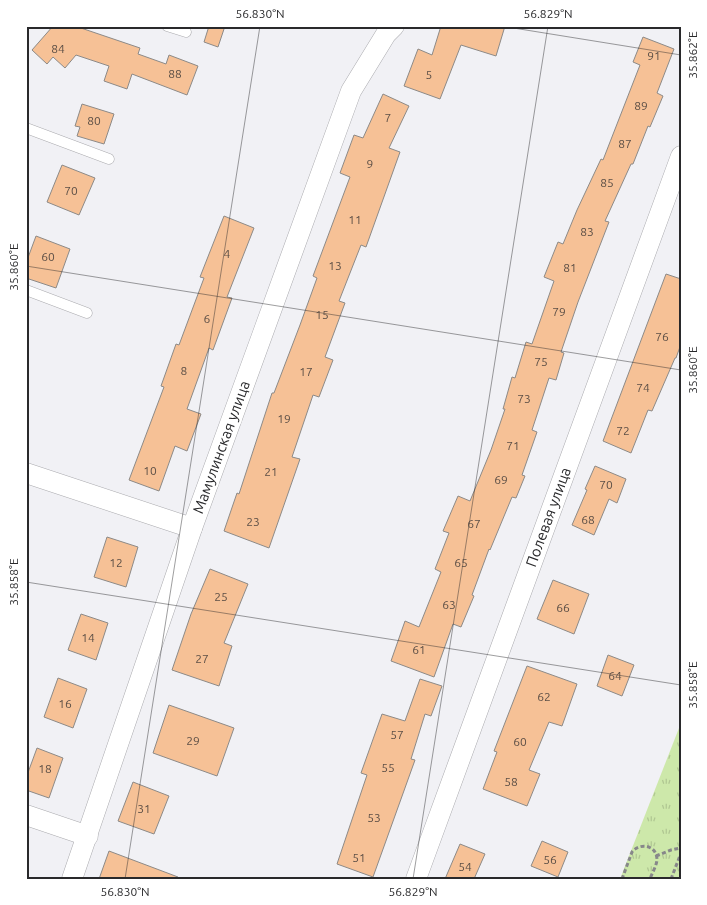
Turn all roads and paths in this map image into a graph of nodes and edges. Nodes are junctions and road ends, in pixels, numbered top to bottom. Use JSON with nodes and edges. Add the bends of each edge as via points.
{"nodes":[{"id":1,"x":167,"y":26,"type":"edge"},
{"id":2,"x":394,"y":26,"type":"edge"},
{"id":3,"x":186,"y":32,"type":"dead end"},
{"id":4,"x":26,"y":128,"type":"edge"},
{"id":5,"x":681,"y":156,"type":"edge"},
{"id":6,"x":109,"y":159,"type":"dead end"},
{"id":7,"x":26,"y":290,"type":"edge"},
{"id":8,"x":87,"y":314,"type":"dead end"},
{"id":9,"x":26,"y":473,"type":"edge"},
{"id":10,"x":192,"y":528,"type":"junction"},
{"id":11,"x":26,"y":815,"type":"edge"},
{"id":12,"x":88,"y":836,"type":"junction"},
{"id":13,"x":681,"y":848,"type":"edge"},
{"id":14,"x":681,"y":853,"type":"edge"},
{"id":15,"x":656,"y":856,"type":"junction"},
{"id":16,"x":72,"y":879,"type":"edge"},
{"id":17,"x":416,"y":879,"type":"edge"},
{"id":18,"x":622,"y":879,"type":"edge"},
{"id":19,"x":650,"y":879,"type":"edge"},
{"id":20,"x":671,"y":879,"type":"edge"}],
"edges":[{"from":1,"to":3,"type":"lane"},
{"from":2,"to":10,"type":"street","name":"Мамулинская улица","via":[[351,91]]},
{"from":4,"to":6,"type":"lane"},
{"from":5,"to":17,"type":"street","name":"Полевая улица"},
{"from":7,"to":8,"type":"lane"},
{"from":9,"to":10,"type":"street"},
{"from":10,"to":12,"type":"street","name":"Мамулинская улица"},
{"from":11,"to":12,"type":"street"},
{"from":12,"to":16,"type":"street","name":"Мамулинская улица"},
{"from":13,"to":15,"type":"path"},
{"from":14,"to":20,"type":"path"},
{"from":15,"to":18,"type":"path","via":[[648,846],[635,849]]},
{"from":15,"to":19,"type":"path"}]}
